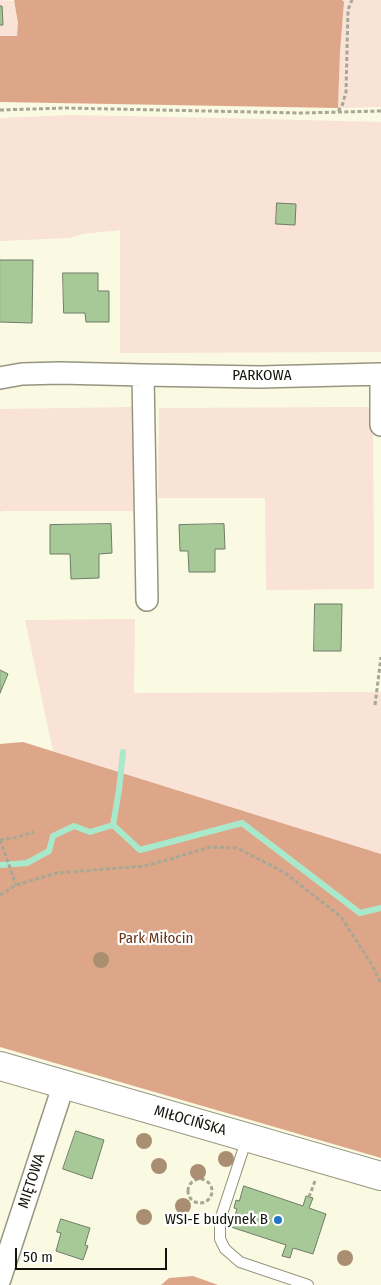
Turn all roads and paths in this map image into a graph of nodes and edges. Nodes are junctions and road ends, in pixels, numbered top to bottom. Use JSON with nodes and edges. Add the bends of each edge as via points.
{"nodes":[{"id":1,"x":352,"y":0,"type":"edge"},
{"id":2,"x":0,"y":110,"type":"edge"},
{"id":3,"x":381,"y":111,"type":"edge"},
{"id":4,"x":337,"y":112,"type":"junction"},
{"id":5,"x":381,"y":374,"type":"edge"},
{"id":6,"x":143,"y":375,"type":"junction"},
{"id":7,"x":0,"y":378,"type":"edge"},
{"id":8,"x":381,"y":424,"type":"edge"},
{"id":9,"x":147,"y":600,"type":"dead end"},
{"id":10,"x":381,"y":657,"type":"edge"},
{"id":11,"x":375,"y":705,"type":"dead end"},
{"id":12,"x":34,"y":832,"type":"dead end"},
{"id":13,"x":0,"y":840,"type":"edge"},
{"id":14,"x":16,"y":885,"type":"junction"},
{"id":15,"x":0,"y":895,"type":"edge"},
{"id":16,"x":381,"y":984,"type":"edge"},
{"id":17,"x":0,"y":1066,"type":"edge"},
{"id":18,"x":62,"y":1083,"type":"junction"},
{"id":19,"x":247,"y":1137,"type":"junction"},
{"id":20,"x":381,"y":1176,"type":"edge"},
{"id":21,"x":316,"y":1177,"type":"dead end"},
{"id":22,"x":213,"y":1192,"type":"joint"},
{"id":23,"x":309,"y":1197,"type":"dead end"},
{"id":24,"x":0,"y":1279,"type":"edge"},
{"id":25,"x":308,"y":1285,"type":"edge"}],
"edges":[{"from":1,"to":4,"type":"path","via":[[348,10],[346,92]]},
{"from":2,"to":4,"type":"path"},
{"from":3,"to":4,"type":"path"},
{"from":5,"to":6,"type":"street","name":"PARKOWA"},
{"from":5,"to":8,"type":"street","name":"PARKOWA"},
{"from":6,"to":7,"type":"street","name":"PARKOWA","via":[[60,373]]},
{"from":6,"to":9,"type":"street"},
{"from":10,"to":11,"type":"path"},
{"from":12,"to":13,"type":"path"},
{"from":13,"to":14,"type":"path"},
{"from":14,"to":15,"type":"path"},
{"from":14,"to":16,"type":"path","via":[[57,873],[144,866],[210,847],[237,848],[284,872],[341,917]]},
{"from":17,"to":18,"type":"street","name":"MIŁOCIŃSKA"},
{"from":18,"to":19,"type":"street","name":"MIŁOCIŃSKA"},
{"from":18,"to":24,"type":"street","name":"MIĘTOWA"},
{"from":19,"to":20,"type":"street","name":"MIŁOCIŃSKA"},
{"from":19,"to":25,"type":"lane","via":[[220,1220],[220,1239],[224,1249],[244,1264]]},
{"from":21,"to":23,"type":"path"},
{"from":22,"to":22,"type":"path","via":[[208,1181],[200,1178],[191,1182],[188,1191],[190,1198],[199,1203],[211,1198]]}]}
